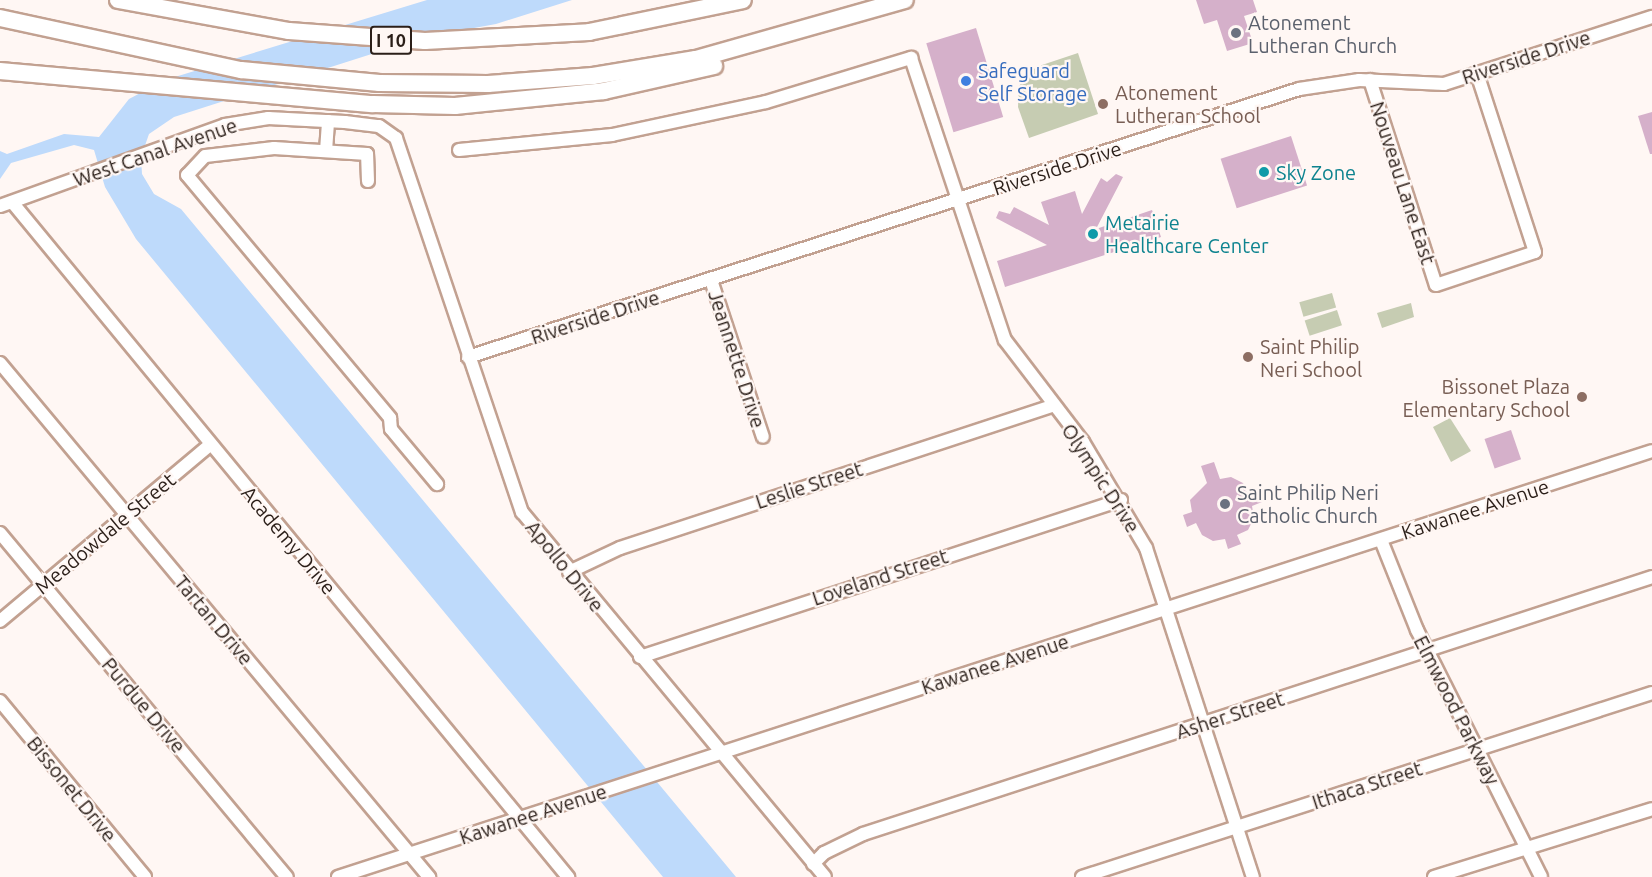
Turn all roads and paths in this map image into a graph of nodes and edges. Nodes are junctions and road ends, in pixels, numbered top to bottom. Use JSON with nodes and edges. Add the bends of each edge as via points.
{"nodes":[{"id":1,"x":118,"y":0,"type":"edge"},
{"id":2,"x":743,"y":0,"type":"edge"},
{"id":3,"x":905,"y":0,"type":"edge"},
{"id":4,"x":1652,"y":17,"type":"edge"},
{"id":5,"x":0,"y":18,"type":"edge"},
{"id":6,"x":819,"y":27,"type":"junction"},
{"id":7,"x":0,"y":71,"type":"edge"},
{"id":8,"x":1477,"y":73,"type":"junction"},
{"id":9,"x":1370,"y":80,"type":"junction"},
{"id":10,"x":328,"y":121,"type":"junction"},
{"id":11,"x":459,"y":150,"type":"dead end"},
{"id":12,"x":326,"y":151,"type":"junction"},
{"id":13,"x":405,"y":158,"type":"joint"},
{"id":14,"x":368,"y":181,"type":"dead end"},
{"id":15,"x":958,"y":200,"type":"junction"},
{"id":16,"x":6,"y":204,"type":"edge"},
{"id":17,"x":711,"y":280,"type":"junction"},
{"id":18,"x":468,"y":357,"type":"junction"},
{"id":19,"x":0,"y":363,"type":"edge"},
{"id":20,"x":1052,"y":406,"type":"junction"},
{"id":21,"x":763,"y":437,"type":"dead end"},
{"id":22,"x":210,"y":445,"type":"junction"},
{"id":23,"x":1652,"y":451,"type":"edge"},
{"id":24,"x":437,"y":484,"type":"dead end"},
{"id":25,"x":1121,"y":500,"type":"junction"},
{"id":26,"x":128,"y":516,"type":"junction"},
{"id":27,"x":0,"y":533,"type":"edge"},
{"id":28,"x":1381,"y":540,"type":"junction"},
{"id":29,"x":569,"y":572,"type":"junction"},
{"id":30,"x":1652,"y":577,"type":"edge"},
{"id":31,"x":43,"y":585,"type":"junction"},
{"id":32,"x":1167,"y":610,"type":"junction"},
{"id":33,"x":0,"y":621,"type":"edge"},
{"id":34,"x":1428,"y":651,"type":"junction"},
{"id":35,"x":640,"y":657,"type":"junction"},
{"id":36,"x":1652,"y":693,"type":"edge"},
{"id":37,"x":0,"y":701,"type":"edge"},
{"id":38,"x":1203,"y":724,"type":"junction"},
{"id":39,"x":1476,"y":749,"type":"junction"},
{"id":40,"x":721,"y":753,"type":"junction"},
{"id":41,"x":1652,"y":809,"type":"edge"},
{"id":42,"x":519,"y":819,"type":"junction"},
{"id":43,"x":1237,"y":828,"type":"junction"},
{"id":44,"x":1526,"y":848,"type":"junction"},
{"id":45,"x":409,"y":853,"type":"junction"},
{"id":46,"x":813,"y":864,"type":"junction"},
{"id":47,"x":145,"y":877,"type":"edge"},
{"id":48,"x":287,"y":877,"type":"edge"},
{"id":49,"x":338,"y":877,"type":"edge"},
{"id":50,"x":429,"y":877,"type":"edge"},
{"id":51,"x":568,"y":877,"type":"edge"},
{"id":52,"x":825,"y":877,"type":"edge"},
{"id":53,"x":1082,"y":877,"type":"edge"},
{"id":54,"x":1253,"y":877,"type":"edge"},
{"id":55,"x":1434,"y":877,"type":"edge"},
{"id":56,"x":1541,"y":877,"type":"edge"}],
"edges":[{"from":1,"to":2,"type":"highway","number":"I 10","via":[[236,24],[392,40],[541,36],[665,19]]},
{"from":3,"to":6,"type":"highway","number":"I 10"},
{"from":4,"to":8,"type":"street","name":"Riverside Drive"},
{"from":5,"to":6,"type":"highway","number":"I 10","via":[[241,70],[451,84],[550,81],[639,70]]},
{"from":6,"to":7,"type":"highway","via":[[707,68],[604,91],[455,106],[373,104]]},
{"from":8,"to":9,"type":"street","name":"Riverside Drive","via":[[1444,84]]},
{"from":8,"to":9,"type":"street","name":"Nouveau Lane East","via":[[1534,252],[1436,285]]},
{"from":9,"to":15,"type":"street","name":"Riverside Drive","via":[[1299,89]]},
{"from":10,"to":12,"type":"street"},
{"from":10,"to":13,"type":"street","name":"West Canal Avenue","via":[[379,126],[396,138]]},
{"from":10,"to":16,"type":"street","name":"West Canal Avenue","via":[[268,118],[225,125]]},
{"from":11,"to":15,"type":"street","name":"Olympic Drive","via":[[623,133],[766,102],[911,58]]},
{"from":12,"to":14,"type":"street","via":[[367,154]]},
{"from":12,"to":24,"type":"street","via":[[250,148],[206,156],[187,175],[390,418],[391,429]]},
{"from":13,"to":18,"type":"street","name":"Apollo Drive"},
{"from":15,"to":17,"type":"street","name":"Riverside Drive"},
{"from":15,"to":20,"type":"street","name":"Olympic Drive","via":[[1005,340]]},
{"from":16,"to":22,"type":"street","name":"Academy Drive"},
{"from":17,"to":18,"type":"street","name":"Riverside Drive"},
{"from":17,"to":21,"type":"street","name":"Jeannette Drive"},
{"from":18,"to":29,"type":"street","name":"Apollo Drive","via":[[522,512]]},
{"from":19,"to":26,"type":"street","name":"Tartan Drive"},
{"from":20,"to":25,"type":"street","name":"Olympic Drive"},
{"from":20,"to":29,"type":"street","name":"Leslie Street","via":[[620,548]]},
{"from":22,"to":26,"type":"street","name":"Meadowdale Street"},
{"from":22,"to":42,"type":"street","name":"Academy Drive"},
{"from":23,"to":28,"type":"street","name":"Kawanee Avenue"},
{"from":25,"to":32,"type":"street","name":"Olympic Drive","via":[[1146,548]]},
{"from":25,"to":35,"type":"street","name":"Loveland Street"},
{"from":26,"to":31,"type":"street","name":"Meadowdale Street"},
{"from":26,"to":45,"type":"street","name":"Tartan Drive"},
{"from":27,"to":31,"type":"street","name":"Purdue Drive"},
{"from":28,"to":32,"type":"street","name":"Kawanee Avenue"},
{"from":28,"to":34,"type":"street","name":"Elmwood Parkway"},
{"from":29,"to":35,"type":"street","name":"Apollo Drive"},
{"from":30,"to":34,"type":"street","name":"Asher Street"},
{"from":31,"to":33,"type":"street","name":"Meadowdale Street"},
{"from":31,"to":48,"type":"street","name":"Purdue Drive"},
{"from":32,"to":38,"type":"street","name":"Olympic Drive"},
{"from":32,"to":40,"type":"street","name":"Kawanee Avenue"},
{"from":34,"to":38,"type":"street","name":"Asher Street"},
{"from":34,"to":39,"type":"street","name":"Elmwood Parkway"},
{"from":35,"to":40,"type":"street","name":"Apollo Drive"},
{"from":36,"to":39,"type":"street","name":"Ithaca Street"},
{"from":37,"to":47,"type":"street","name":"Bissonet Drive"},
{"from":38,"to":43,"type":"street","name":"Olympic Drive"},
{"from":38,"to":46,"type":"street","name":"Asher Street","via":[[862,834],[824,853]]},
{"from":39,"to":43,"type":"street","name":"Ithaca Street"},
{"from":39,"to":44,"type":"street","name":"Elmwood Parkway"},
{"from":40,"to":42,"type":"street","name":"Kawanee Avenue"},
{"from":40,"to":46,"type":"street","name":"Apollo Drive"},
{"from":41,"to":44,"type":"street"},
{"from":42,"to":45,"type":"street","name":"Kawanee Avenue"},
{"from":42,"to":51,"type":"street","name":"Academy Drive"},
{"from":43,"to":53,"type":"street","name":"Ithaca Street"},
{"from":43,"to":54,"type":"street","name":"Olympic Drive"},
{"from":44,"to":55,"type":"street"},
{"from":44,"to":56,"type":"street","name":"Elmwood Parkway"},
{"from":45,"to":49,"type":"street","name":"Kawanee Avenue"},
{"from":45,"to":50,"type":"street","name":"Tartan Drive"},
{"from":46,"to":52,"type":"street","name":"Apollo Drive"}]}
